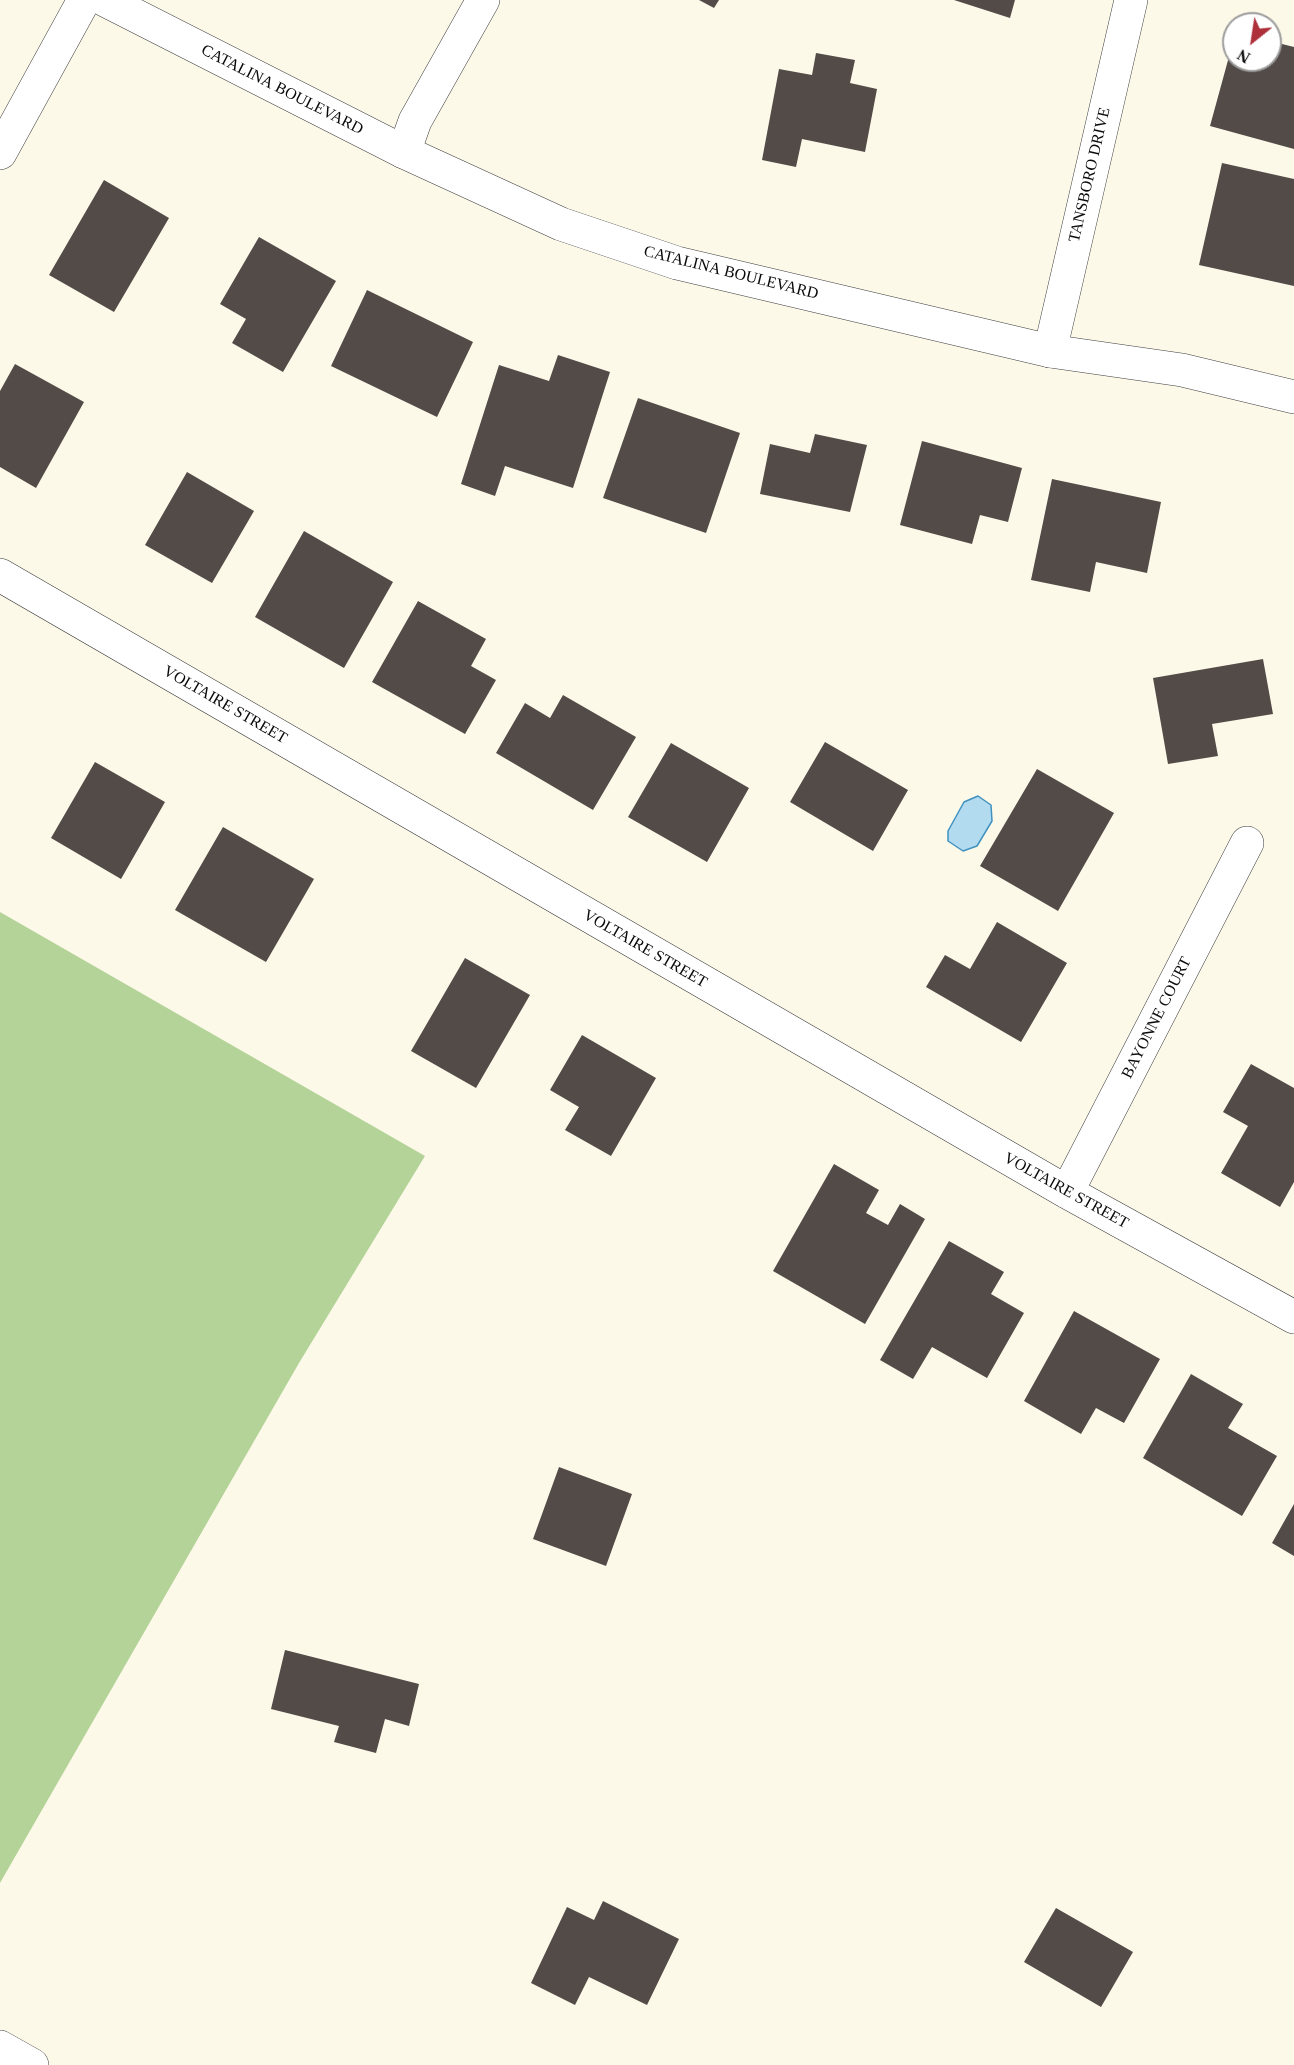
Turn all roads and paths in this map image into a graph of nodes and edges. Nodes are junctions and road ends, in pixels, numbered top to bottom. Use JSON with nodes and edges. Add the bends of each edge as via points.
{"nodes":[{"id":1,"x":84,"y":0,"type":"edge"},
{"id":2,"x":105,"y":0,"type":"edge"},
{"id":3,"x":483,"y":0,"type":"edge"},
{"id":4,"x":1131,"y":0,"type":"edge"},
{"id":5,"x":0,"y":153,"type":"edge"},
{"id":6,"x":404,"y":153,"type":"junction"},
{"id":7,"x":1050,"y":351,"type":"junction"},
{"id":8,"x":1294,"y":397,"type":"edge"},
{"id":9,"x":0,"y":575,"type":"edge"},
{"id":10,"x":1247,"y":843,"type":"dead end"},
{"id":11,"x":1067,"y":1192,"type":"junction"},
{"id":12,"x":1294,"y":1317,"type":"edge"},
{"id":13,"x":0,"y":2047,"type":"edge"},
{"id":14,"x":32,"y":2065,"type":"edge"}],
"edges":[{"from":1,"to":5,"type":"street"},
{"from":2,"to":6,"type":"street","name":"CATALINA BOULEVARD"},
{"from":3,"to":6,"type":"street","via":[[415,121]]},
{"from":4,"to":7,"type":"street","name":"TANSBORO DRIVE"},
{"from":6,"to":7,"type":"street","name":"CATALINA BOULEVARD","via":[[561,224],[677,263]]},
{"from":7,"to":8,"type":"street","name":"CATALINA BOULEVARD","via":[[1182,370]]},
{"from":9,"to":11,"type":"street","name":"VOLTAIRE STREET"},
{"from":10,"to":11,"type":"street","name":"BAYONNE COURT"},
{"from":11,"to":12,"type":"street","name":"VOLTAIRE STREET"},
{"from":13,"to":14,"type":"street"}]}
